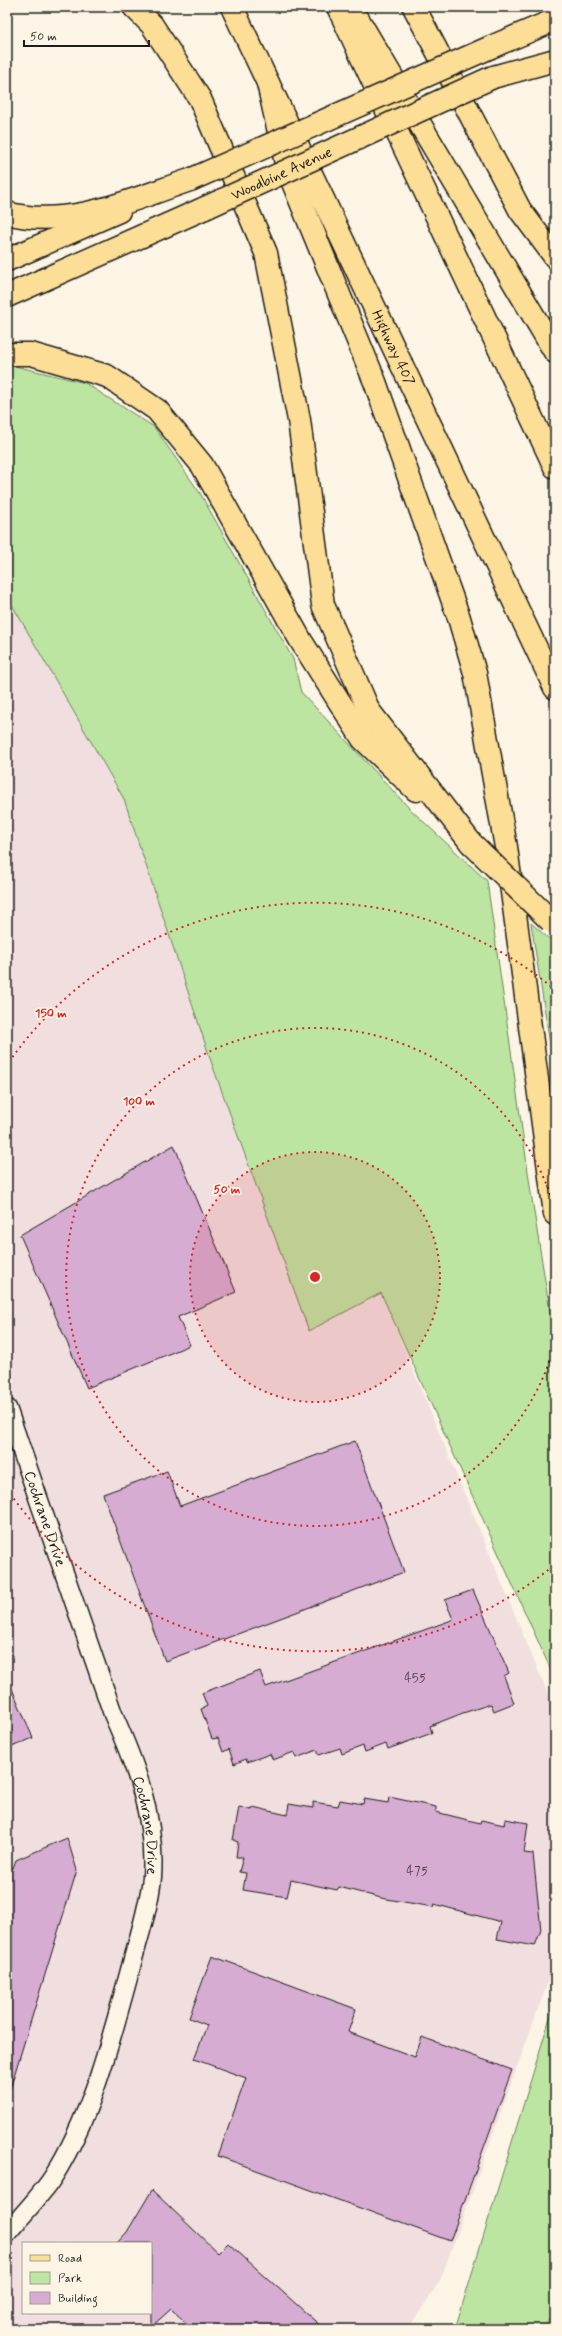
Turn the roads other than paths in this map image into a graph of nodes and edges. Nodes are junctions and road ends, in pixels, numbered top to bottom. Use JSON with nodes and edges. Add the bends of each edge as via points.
{"nodes":[{"id":1,"x":134,"y":7,"type":"edge"},
{"id":2,"x":232,"y":7,"type":"edge"},
{"id":3,"x":338,"y":7,"type":"edge"},
{"id":4,"x":350,"y":7,"type":"edge"},
{"id":5,"x":414,"y":7,"type":"edge"},
{"id":6,"x":555,"y":20,"type":"edge"},
{"id":7,"x":555,"y":49,"type":"edge"},
{"id":8,"x":555,"y":60,"type":"edge"},
{"id":9,"x":493,"y":77,"type":"junction"},
{"id":10,"x":268,"y":83,"type":"junction"},
{"id":11,"x":190,"y":180,"type":"junction"},
{"id":12,"x":7,"y":213,"type":"edge"},
{"id":13,"x":555,"y":257,"type":"edge"},
{"id":14,"x":7,"y":260,"type":"edge"},
{"id":15,"x":7,"y":296,"type":"edge"},
{"id":16,"x":555,"y":352,"type":"edge"},
{"id":17,"x":7,"y":354,"type":"edge"},
{"id":18,"x":555,"y":467,"type":"edge"},
{"id":19,"x":555,"y":688,"type":"edge"},
{"id":20,"x":472,"y":843,"type":"junction"},
{"id":21,"x":553,"y":923,"type":"edge"},
{"id":22,"x":555,"y":1214,"type":"edge"},
{"id":23,"x":7,"y":1408,"type":"edge"},
{"id":24,"x":7,"y":2233,"type":"edge"}],
"edges":[{"from":1,"to":20,"type":"main road","via":[[152,25],[200,99],[266,253],[299,420],[323,605],[369,711]]},
{"from":2,"to":10,"type":"main road","name":"Highway 407"},
{"from":3,"to":18,"type":"main road"},
{"from":4,"to":16,"type":"main road"},
{"from":5,"to":13,"type":"main road","via":[[520,210]]},
{"from":6,"to":11,"type":"main road","name":"Woodbine Avenue","bridge":true},
{"from":7,"to":9,"type":"main road","name":"Woodbine Avenue"},
{"from":8,"to":9,"type":"main road"},
{"from":9,"to":15,"type":"main road","name":"Woodbine Avenue","bridge":true},
{"from":10,"to":19,"type":"main road","name":"Highway 407"},
{"from":10,"to":22,"type":"main road","via":[[287,168],[375,382],[459,618],[475,673],[506,847]]},
{"from":11,"to":12,"type":"main road","via":[[86,214],[31,218]]},
{"from":11,"to":14,"type":"main road","name":"Woodbine Avenue"},
{"from":17,"to":20,"type":"main road","via":[[31,354],[107,376],[157,410],[202,465],[301,641],[363,739]]},
{"from":20,"to":21,"type":"main road","bridge":true},
{"from":23,"to":24,"type":"street","name":"Cochrane Drive","via":[[113,1714],[145,1794],[152,1877],[115,2027],[92,2098],[52,2178]]}]}
